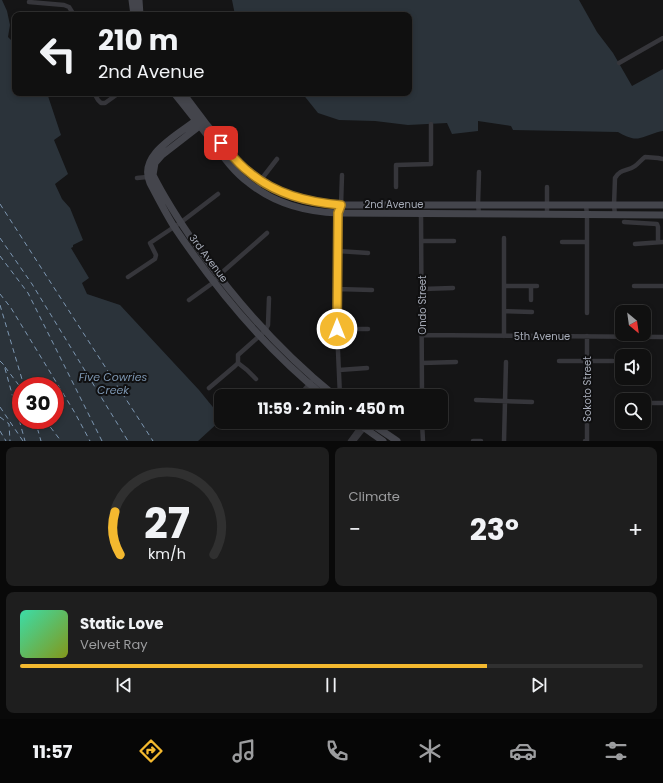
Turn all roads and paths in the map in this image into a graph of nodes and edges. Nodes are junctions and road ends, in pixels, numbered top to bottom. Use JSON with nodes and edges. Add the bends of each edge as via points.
{"nodes":[{"id":1,"x":132,"y":0,"type":"edge"},
{"id":2,"x":139,"y":0,"type":"edge"},
{"id":3,"x":29,"y":2,"type":"dead end"},
{"id":4,"x":72,"y":12,"type":"edge"},
{"id":5,"x":134,"y":12,"type":"edge"},
{"id":6,"x":140,"y":12,"type":"edge"},
{"id":7,"x":663,"y":38,"type":"edge"},
{"id":8,"x":619,"y":63,"type":"dead end"},
{"id":9,"x":96,"y":96,"type":"edge"},
{"id":10,"x":115,"y":96,"type":"edge"},
{"id":11,"x":177,"y":96,"type":"edge"},
{"id":12,"x":185,"y":96,"type":"edge"},
{"id":13,"x":200,"y":121,"type":"junction"},
{"id":14,"x":431,"y":124,"type":"dead end"},
{"id":15,"x":277,"y":159,"type":"dead end"},
{"id":16,"x":663,"y":159,"type":"edge"},
{"id":17,"x":479,"y":172,"type":"dead end"},
{"id":18,"x":149,"y":175,"type":"junction"},
{"id":19,"x":342,"y":175,"type":"dead end"},
{"id":20,"x":137,"y":178,"type":"dead end"},
{"id":21,"x":260,"y":181,"type":"junction"},
{"id":22,"x":547,"y":186,"type":"dead end"},
{"id":23,"x":396,"y":187,"type":"dead end"},
{"id":24,"x":258,"y":189,"type":"junction"},
{"id":25,"x":218,"y":194,"type":"dead end"},
{"id":26,"x":478,"y":204,"type":"junction"},
{"id":27,"x":663,"y":204,"type":"edge"},
{"id":28,"x":341,"y":205,"type":"junction"},
{"id":29,"x":421,"y":205,"type":"junction"},
{"id":30,"x":547,"y":205,"type":"junction"},
{"id":31,"x":586,"y":205,"type":"junction"},
{"id":32,"x":614,"y":205,"type":"junction"},
{"id":33,"x":338,"y":213,"type":"junction"},
{"id":34,"x":422,"y":214,"type":"junction"},
{"id":35,"x":479,"y":214,"type":"junction"},
{"id":36,"x":547,"y":214,"type":"junction"},
{"id":37,"x":587,"y":215,"type":"junction"},
{"id":38,"x":614,"y":215,"type":"junction"},
{"id":39,"x":663,"y":215,"type":"edge"},
{"id":40,"x":624,"y":222,"type":"dead end"},
{"id":41,"x":177,"y":225,"type":"junction"},
{"id":42,"x":267,"y":233,"type":"dead end"},
{"id":43,"x":504,"y":238,"type":"dead end"},
{"id":44,"x":422,"y":241,"type":"junction"},
{"id":45,"x":454,"y":241,"type":"dead end"},
{"id":46,"x":562,"y":242,"type":"dead end"},
{"id":47,"x":587,"y":242,"type":"junction"},
{"id":48,"x":660,"y":242,"type":"edge"},
{"id":49,"x":635,"y":244,"type":"dead end"},
{"id":50,"x":338,"y":251,"type":"junction"},
{"id":51,"x":368,"y":253,"type":"dead end"},
{"id":52,"x":128,"y":277,"type":"dead end"},
{"id":53,"x":216,"y":279,"type":"junction"},
{"id":54,"x":504,"y":286,"type":"junction"},
{"id":55,"x":531,"y":286,"type":"junction"},
{"id":56,"x":537,"y":286,"type":"dead end"},
{"id":57,"x":634,"y":286,"type":"dead end"},
{"id":58,"x":663,"y":286,"type":"edge"},
{"id":59,"x":453,"y":288,"type":"dead end"},
{"id":60,"x":337,"y":289,"type":"junction"},
{"id":61,"x":422,"y":289,"type":"junction"},
{"id":62,"x":372,"y":290,"type":"dead end"},
{"id":63,"x":269,"y":298,"type":"dead end"},
{"id":64,"x":188,"y":300,"type":"dead end"},
{"id":65,"x":531,"y":300,"type":"dead end"},
{"id":66,"x":504,"y":311,"type":"junction"},
{"id":67,"x":532,"y":312,"type":"dead end"},
{"id":68,"x":587,"y":312,"type":"dead end"},
{"id":69,"x":337,"y":329,"type":"junction"},
{"id":70,"x":368,"y":329,"type":"dead end"},
{"id":71,"x":262,"y":333,"type":"junction"},
{"id":72,"x":422,"y":335,"type":"junction"},
{"id":73,"x":504,"y":336,"type":"junction"},
{"id":74,"x":587,"y":336,"type":"junction"},
{"id":75,"x":663,"y":337,"type":"edge"},
{"id":76,"x":559,"y":361,"type":"dead end"},
{"id":77,"x":587,"y":361,"type":"junction"},
{"id":78,"x":613,"y":361,"type":"dead end"},
{"id":79,"x":456,"y":362,"type":"dead end"},
{"id":80,"x":506,"y":362,"type":"dead end"},
{"id":81,"x":238,"y":363,"type":"junction"},
{"id":82,"x":422,"y":363,"type":"junction"},
{"id":83,"x":367,"y":368,"type":"dead end"},
{"id":84,"x":339,"y":370,"type":"junction"},
{"id":85,"x":256,"y":379,"type":"dead end"},
{"id":86,"x":312,"y":382,"type":"junction"},
{"id":87,"x":209,"y":388,"type":"dead end"},
{"id":88,"x":306,"y":389,"type":"edge"},
{"id":89,"x":318,"y":389,"type":"edge"},
{"id":90,"x":324,"y":389,"type":"edge"},
{"id":91,"x":340,"y":389,"type":"edge"},
{"id":92,"x":422,"y":389,"type":"edge"},
{"id":93,"x":476,"y":400,"type":"dead end"},
{"id":94,"x":505,"y":402,"type":"junction"},
{"id":95,"x":532,"y":402,"type":"dead end"},
{"id":96,"x":651,"y":403,"type":"edge"},
{"id":97,"x":663,"y":403,"type":"edge"},
{"id":98,"x":360,"y":429,"type":"edge"},
{"id":99,"x":361,"y":429,"type":"edge"},
{"id":100,"x":370,"y":429,"type":"edge"},
{"id":101,"x":374,"y":429,"type":"edge"},
{"id":102,"x":422,"y":429,"type":"edge"},
{"id":103,"x":350,"y":441,"type":"edge"},
{"id":104,"x":354,"y":441,"type":"edge"},
{"id":105,"x":383,"y":441,"type":"edge"},
{"id":106,"x":397,"y":441,"type":"edge"},
{"id":107,"x":423,"y":441,"type":"edge"},
{"id":108,"x":473,"y":441,"type":"edge"},
{"id":109,"x":482,"y":441,"type":"edge"},
{"id":110,"x":504,"y":441,"type":"edge"},
{"id":111,"x":586,"y":441,"type":"edge"}],
"edges":[{"from":1,"to":5,"type":"street"},
{"from":2,"to":6,"type":"street"},
{"from":3,"to":4,"type":"street","via":[[64,5]]},
{"from":7,"to":8,"type":"street"},
{"from":9,"to":10,"type":"street","via":[[101,103],[105,103]]},
{"from":11,"to":13,"type":"street","name":"2nd Avenue"},
{"from":12,"to":13,"type":"street","name":"2nd Avenue"},
{"from":13,"to":18,"type":"street","via":[[155,154],[148,164]]},
{"from":13,"to":21,"type":"street","name":"2nd Avenue","via":[[239,163]]},
{"from":13,"to":24,"type":"street","name":"2nd Avenue","via":[[237,172]]},
{"from":14,"to":23,"type":"street","via":[[431,164],[396,164]]},
{"from":15,"to":21,"type":"street"},
{"from":16,"to":32,"type":"street","via":[[645,157],[634,167],[619,172],[615,178]]},
{"from":17,"to":26,"type":"street"},
{"from":18,"to":20,"type":"street"},
{"from":18,"to":41,"type":"street","name":"3rd Avenue"},
{"from":19,"to":28,"type":"street"},
{"from":21,"to":24,"type":"street"},
{"from":21,"to":28,"type":"street","name":"2nd Avenue","via":[[295,198]]},
{"from":22,"to":30,"type":"street"},
{"from":24,"to":33,"type":"street","name":"2nd Avenue","via":[[276,200],[298,208]]},
{"from":25,"to":41,"type":"street"},
{"from":26,"to":29,"type":"street","name":"2nd Avenue"},
{"from":26,"to":30,"type":"street","name":"2nd Avenue"},
{"from":26,"to":35,"type":"street"},
{"from":27,"to":32,"type":"street","name":"2nd Avenue"},
{"from":28,"to":29,"type":"street","name":"2nd Avenue"},
{"from":28,"to":33,"type":"street"},
{"from":29,"to":34,"type":"street","name":"Ondo Street"},
{"from":30,"to":31,"type":"street","name":"2nd Avenue"},
{"from":30,"to":36,"type":"street"},
{"from":31,"to":32,"type":"street","name":"2nd Avenue"},
{"from":31,"to":37,"type":"street"},
{"from":32,"to":38,"type":"street"},
{"from":33,"to":34,"type":"street","name":"2nd Avenue"},
{"from":33,"to":50,"type":"street"},
{"from":34,"to":35,"type":"street","name":"2nd Avenue"},
{"from":34,"to":44,"type":"street","name":"Ondo Street"},
{"from":35,"to":36,"type":"street","name":"2nd Avenue"},
{"from":36,"to":37,"type":"street","name":"2nd Avenue"},
{"from":37,"to":38,"type":"street","name":"2nd Avenue"},
{"from":37,"to":47,"type":"street"},
{"from":38,"to":39,"type":"street","name":"2nd Avenue"},
{"from":40,"to":48,"type":"street","via":[[657,224]]},
{"from":41,"to":52,"type":"street","via":[[150,243],[156,255],[155,259]]},
{"from":41,"to":53,"type":"street","name":"3rd Avenue"},
{"from":42,"to":53,"type":"street"},
{"from":43,"to":54,"type":"street"},
{"from":44,"to":45,"type":"street"},
{"from":44,"to":61,"type":"street","name":"Ondo Street"},
{"from":46,"to":47,"type":"street"},
{"from":47,"to":68,"type":"street"},
{"from":48,"to":49,"type":"street"},
{"from":50,"to":51,"type":"street"},
{"from":50,"to":60,"type":"street"},
{"from":53,"to":64,"type":"street"},
{"from":53,"to":71,"type":"street","name":"3rd Avenue"},
{"from":54,"to":55,"type":"street"},
{"from":54,"to":66,"type":"street"},
{"from":55,"to":56,"type":"street"},
{"from":55,"to":65,"type":"street"},
{"from":57,"to":58,"type":"street"},
{"from":59,"to":61,"type":"street"},
{"from":60,"to":62,"type":"street"},
{"from":60,"to":69,"type":"street"},
{"from":61,"to":72,"type":"street","name":"Ondo Street"},
{"from":63,"to":71,"type":"street","via":[[269,324]]},
{"from":66,"to":67,"type":"street"},
{"from":66,"to":73,"type":"street"},
{"from":69,"to":70,"type":"street"},
{"from":69,"to":84,"type":"street"},
{"from":71,"to":81,"type":"street","via":[[238,355]]},
{"from":71,"to":86,"type":"street","name":"3rd Avenue"},
{"from":72,"to":73,"type":"street","name":"5th Avenue"},
{"from":72,"to":82,"type":"street","name":"Ondo Street"},
{"from":73,"to":74,"type":"street","name":"5th Avenue"},
{"from":74,"to":75,"type":"street","name":"5th Avenue"},
{"from":74,"to":77,"type":"street","name":"Sokoto Street"},
{"from":76,"to":77,"type":"street"},
{"from":77,"to":78,"type":"street"},
{"from":77,"to":111,"type":"street","name":"Sokoto Street"},
{"from":79,"to":82,"type":"street"},
{"from":80,"to":94,"type":"street"},
{"from":81,"to":85,"type":"street"},
{"from":81,"to":87,"type":"street"},
{"from":82,"to":92,"type":"street","name":"Ondo Street"},
{"from":83,"to":84,"type":"street"},
{"from":84,"to":91,"type":"street"},
{"from":86,"to":88,"type":"street"},
{"from":86,"to":89,"type":"street","name":"3rd Avenue"},
{"from":86,"to":90,"type":"street","name":"3rd Avenue"},
{"from":93,"to":94,"type":"street"},
{"from":94,"to":95,"type":"street"},
{"from":94,"to":110,"type":"street"},
{"from":96,"to":97,"type":"street"},
{"from":98,"to":103,"type":"street"},
{"from":99,"to":104,"type":"street"},
{"from":100,"to":105,"type":"street"},
{"from":101,"to":106,"type":"street"},
{"from":102,"to":107,"type":"street"},
{"from":108,"to":109,"type":"street"}]}
